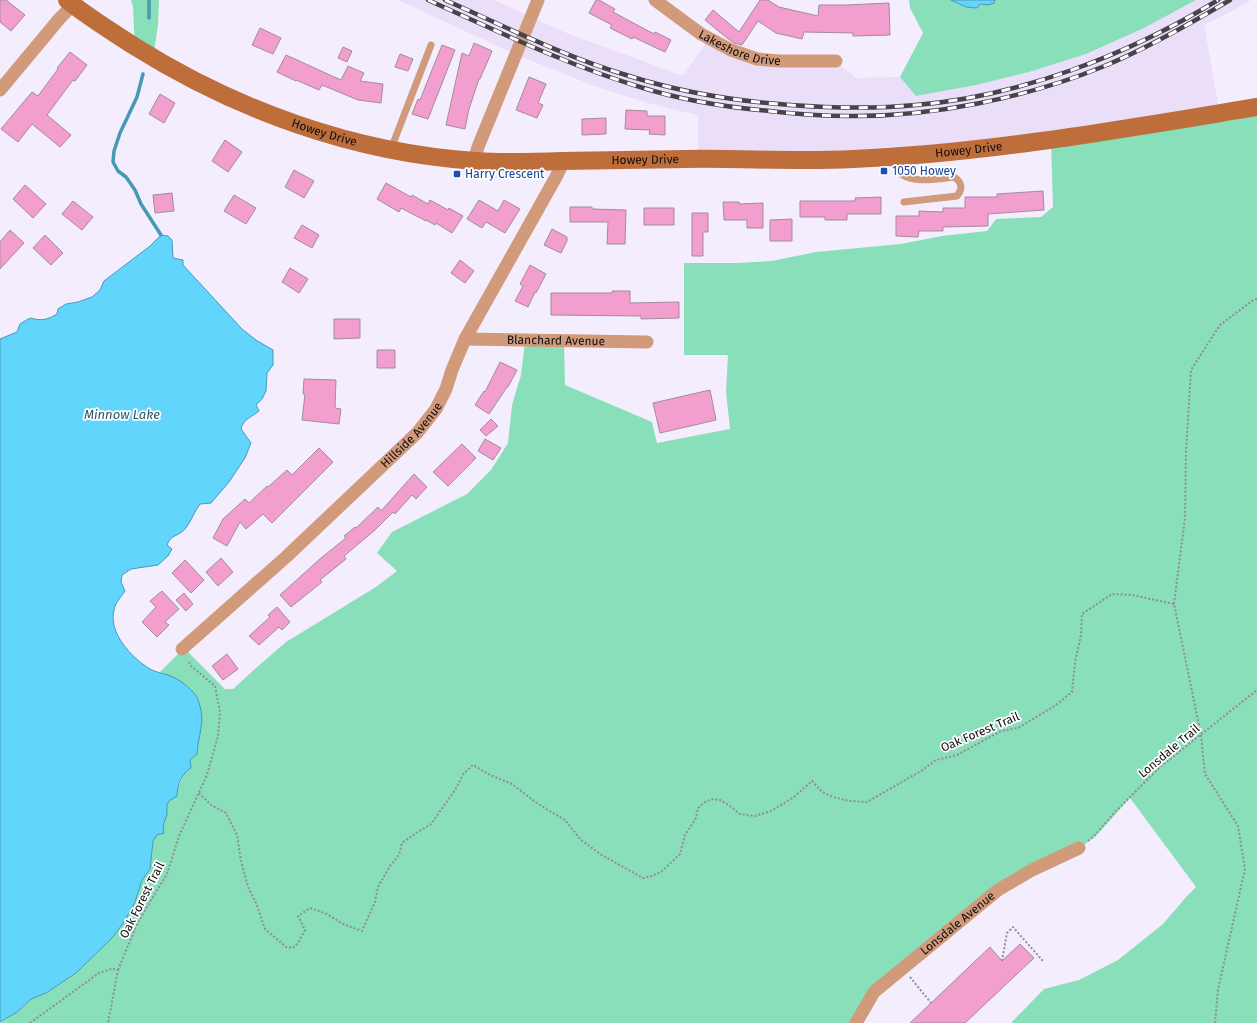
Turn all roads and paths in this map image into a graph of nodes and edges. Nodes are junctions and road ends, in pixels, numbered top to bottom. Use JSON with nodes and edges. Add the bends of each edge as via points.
{"nodes":[{"id":1,"x":538,"y":0,"type":"edge"},
{"id":2,"x":655,"y":0,"type":"edge"},
{"id":3,"x":70,"y":2,"type":"edge"},
{"id":4,"x":431,"y":45,"type":"dead end"},
{"id":5,"x":836,"y":61,"type":"dead end"},
{"id":6,"x":0,"y":90,"type":"edge"},
{"id":7,"x":1257,"y":107,"type":"edge"},
{"id":8,"x":391,"y":150,"type":"junction"},
{"id":9,"x":893,"y":156,"type":"junction"},
{"id":10,"x":474,"y":161,"type":"junction"},
{"id":11,"x":564,"y":161,"type":"junction"},
{"id":12,"x":904,"y":202,"type":"dead end"},
{"id":13,"x":1257,"y":299,"type":"edge"},
{"id":14,"x":464,"y":339,"type":"junction"},
{"id":15,"x":647,"y":342,"type":"dead end"},
{"id":16,"x":1174,"y":604,"type":"junction"},
{"id":17,"x":182,"y":649,"type":"joint"},
{"id":18,"x":1257,"y":690,"type":"edge"},
{"id":19,"x":1200,"y":735,"type":"junction"},
{"id":20,"x":198,"y":793,"type":"junction"},
{"id":21,"x":1079,"y":848,"type":"joint"},
{"id":22,"x":1002,"y":961,"type":"dead end"},
{"id":23,"x":1044,"y":961,"type":"dead end"},
{"id":24,"x":118,"y":970,"type":"junction"},
{"id":25,"x":916,"y":984,"type":"dead end"},
{"id":26,"x":931,"y":1003,"type":"dead end"},
{"id":27,"x":30,"y":1023,"type":"edge"},
{"id":28,"x":108,"y":1023,"type":"edge"},
{"id":29,"x":856,"y":1023,"type":"edge"},
{"id":30,"x":1216,"y":1023,"type":"edge"}],
"edges":[{"from":1,"to":10,"type":"street"},
{"from":2,"to":5,"type":"street","name":"Lakeshore Drive","via":[[701,34],[731,50],[757,59]]},
{"from":3,"to":6,"type":"street","via":[[60,18]]},
{"from":3,"to":8,"type":"main road","name":"Howey Drive","via":[[143,51],[225,96],[278,118]]},
{"from":4,"to":8,"type":"lane"},
{"from":7,"to":9,"type":"main road","name":"Howey Drive","via":[[1061,139]]},
{"from":8,"to":10,"type":"main road","name":"Howey Drive"},
{"from":9,"to":11,"type":"main road","name":"Howey Drive","via":[[844,159]]},
{"from":9,"to":12,"type":"lane","via":[[900,174],[907,178],[916,180],[954,177],[962,185],[957,196]]},
{"from":10,"to":11,"type":"main road","name":"Howey Drive"},
{"from":11,"to":14,"type":"street","name":"Hillside Avenue"},
{"from":13,"to":16,"type":"path","via":[[1220,325],[1191,370],[1185,518]]},
{"from":14,"to":15,"type":"street","name":"Blanchard Avenue"},
{"from":14,"to":17,"type":"street","name":"Hillside Avenue","via":[[436,409],[416,433],[286,557]]},
{"from":16,"to":19,"type":"path"},
{"from":16,"to":20,"type":"path","name":"Oak Forest Trail","via":[[1132,595],[1112,594],[1082,614],[1072,692],[1018,728],[1001,731],[957,755],[936,760],[867,802],[833,798],[822,792],[812,781],[771,811],[755,816],[740,814],[720,800],[712,799],[705,802],[698,808],[696,818],[685,835],[680,854],[662,872],[652,876],[643,878],[600,854],[580,839],[565,820],[512,784],[473,765],[464,773],[431,824],[402,843],[399,855],[378,887],[375,902],[362,931],[310,908],[298,916],[305,930],[294,948],[286,947],[265,929],[248,887],[237,834],[226,813]]},
{"from":17,"to":20,"type":"path","name":"Oak Forest Trail","via":[[191,666],[215,686],[220,712],[218,736],[207,775]]},
{"from":18,"to":19,"type":"path","name":"Lonsdale Trail"},
{"from":19,"to":21,"type":"path","name":"Lonsdale Trail","via":[[1160,767],[1094,836]]},
{"from":19,"to":30,"type":"path","via":[[1205,774],[1238,826],[1245,869],[1218,990]]},
{"from":20,"to":24,"type":"path","name":"Oak Forest Trail","via":[[179,836],[167,874],[138,922]]},
{"from":21,"to":29,"type":"street","name":"Lonsdale Avenue","via":[[1032,870],[998,890],[874,992]]},
{"from":22,"to":23,"type":"path","via":[[1007,933],[1013,927]]},
{"from":24,"to":27,"type":"path","via":[[111,969],[99,973]]},
{"from":24,"to":28,"type":"path","name":"Oak Forest Trail"},
{"from":25,"to":26,"type":"path"}]}
